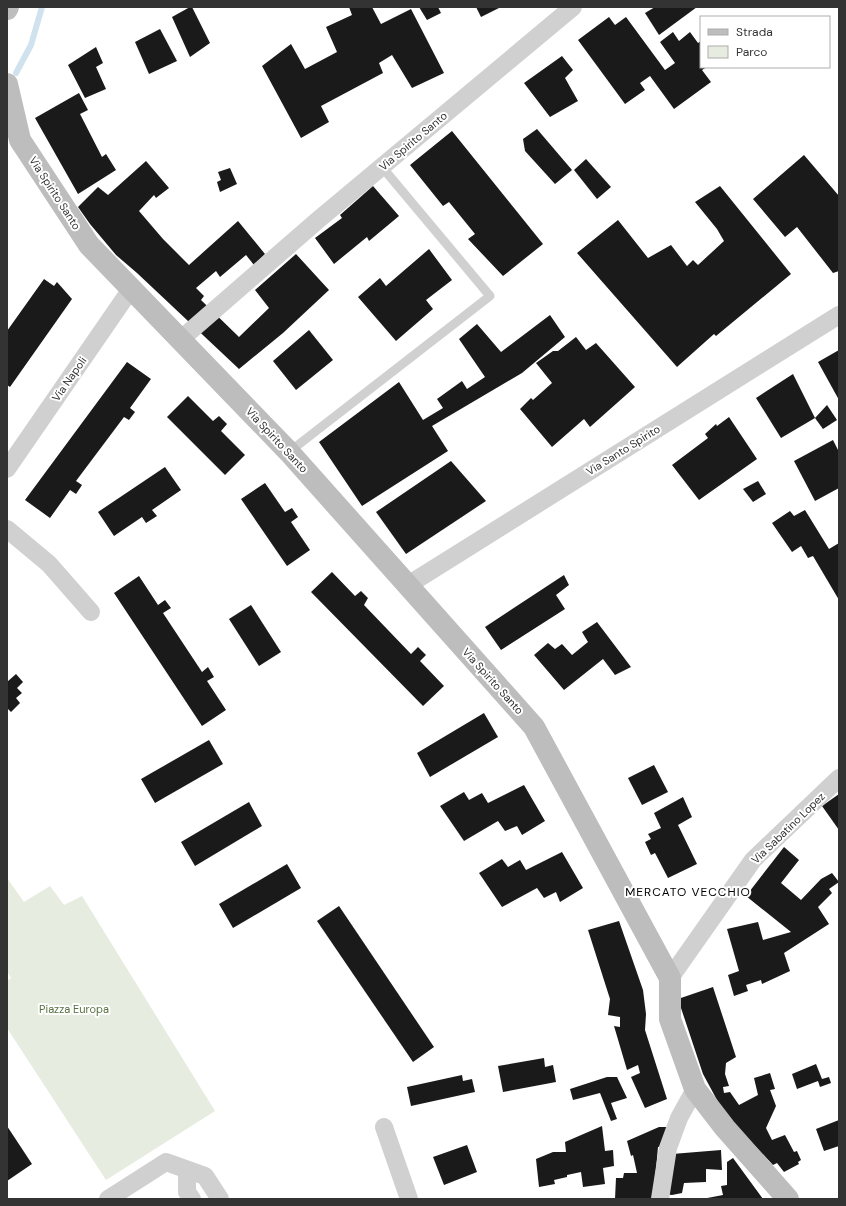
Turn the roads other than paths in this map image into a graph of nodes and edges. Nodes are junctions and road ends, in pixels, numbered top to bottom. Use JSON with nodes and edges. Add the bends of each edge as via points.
{"nodes":[{"id":1,"x":573,"y":7,"type":"edge"},
{"id":2,"x":7,"y":84,"type":"edge"},
{"id":3,"x":14,"y":142,"type":"edge"},
{"id":4,"x":382,"y":167,"type":"junction"},
{"id":5,"x":131,"y":290,"type":"junction"},
{"id":6,"x":839,"y":315,"type":"edge"},
{"id":7,"x":180,"y":340,"type":"junction"},
{"id":8,"x":290,"y":452,"type":"junction"},
{"id":9,"x":7,"y":468,"type":"edge"},
{"id":10,"x":7,"y":529,"type":"edge"},
{"id":11,"x":408,"y":585,"type":"junction"},
{"id":12,"x":91,"y":612,"type":"dead end"},
{"id":13,"x":839,"y":778,"type":"edge"},
{"id":14,"x":670,"y":978,"type":"junction"},
{"id":15,"x":695,"y":1089,"type":"junction"},
{"id":16,"x":384,"y":1127,"type":"dead end"},
{"id":17,"x":187,"y":1171,"type":"junction"},
{"id":18,"x":108,"y":1199,"type":"edge"},
{"id":19,"x":192,"y":1199,"type":"edge"},
{"id":20,"x":220,"y":1199,"type":"edge"},
{"id":21,"x":409,"y":1199,"type":"edge"},
{"id":22,"x":660,"y":1199,"type":"edge"},
{"id":23,"x":788,"y":1199,"type":"edge"}],
"edges":[{"from":1,"to":4,"type":"street","name":"Via Spirito Santo"},
{"from":2,"to":3,"type":"street","name":"Via Spirito Santo"},
{"from":3,"to":5,"type":"street","name":"Via Spirito Santo","via":[[89,245]]},
{"from":4,"to":7,"type":"street","name":"Via Spirito Santo"},
{"from":4,"to":8,"type":"lane","via":[[490,296]]},
{"from":5,"to":7,"type":"street","name":"Via Spirito Santo"},
{"from":5,"to":9,"type":"street","name":"Via Napoli"},
{"from":6,"to":11,"type":"street","name":"Via Santo Spirito"},
{"from":7,"to":8,"type":"street","name":"Via Spirito Santo"},
{"from":8,"to":11,"type":"street","name":"Via Spirito Santo"},
{"from":10,"to":12,"type":"street","via":[[49,564]]},
{"from":11,"to":14,"type":"street","name":"Via Spirito Santo","via":[[534,727]]},
{"from":13,"to":14,"type":"street","name":"Via Sabatino Lopez","via":[[753,860]]},
{"from":14,"to":15,"type":"street","name":"Via Spirito Santo","via":[[670,1019]]},
{"from":15,"to":22,"type":"street","via":[[668,1148]]},
{"from":15,"to":23,"type":"street","name":"Via Spirito Santo","via":[[724,1128]]},
{"from":16,"to":21,"type":"street"},
{"from":17,"to":18,"type":"street","via":[[166,1162]]},
{"from":17,"to":19,"type":"street","via":[[187,1192]]},
{"from":17,"to":20,"type":"street","via":[[205,1176]]}]}
